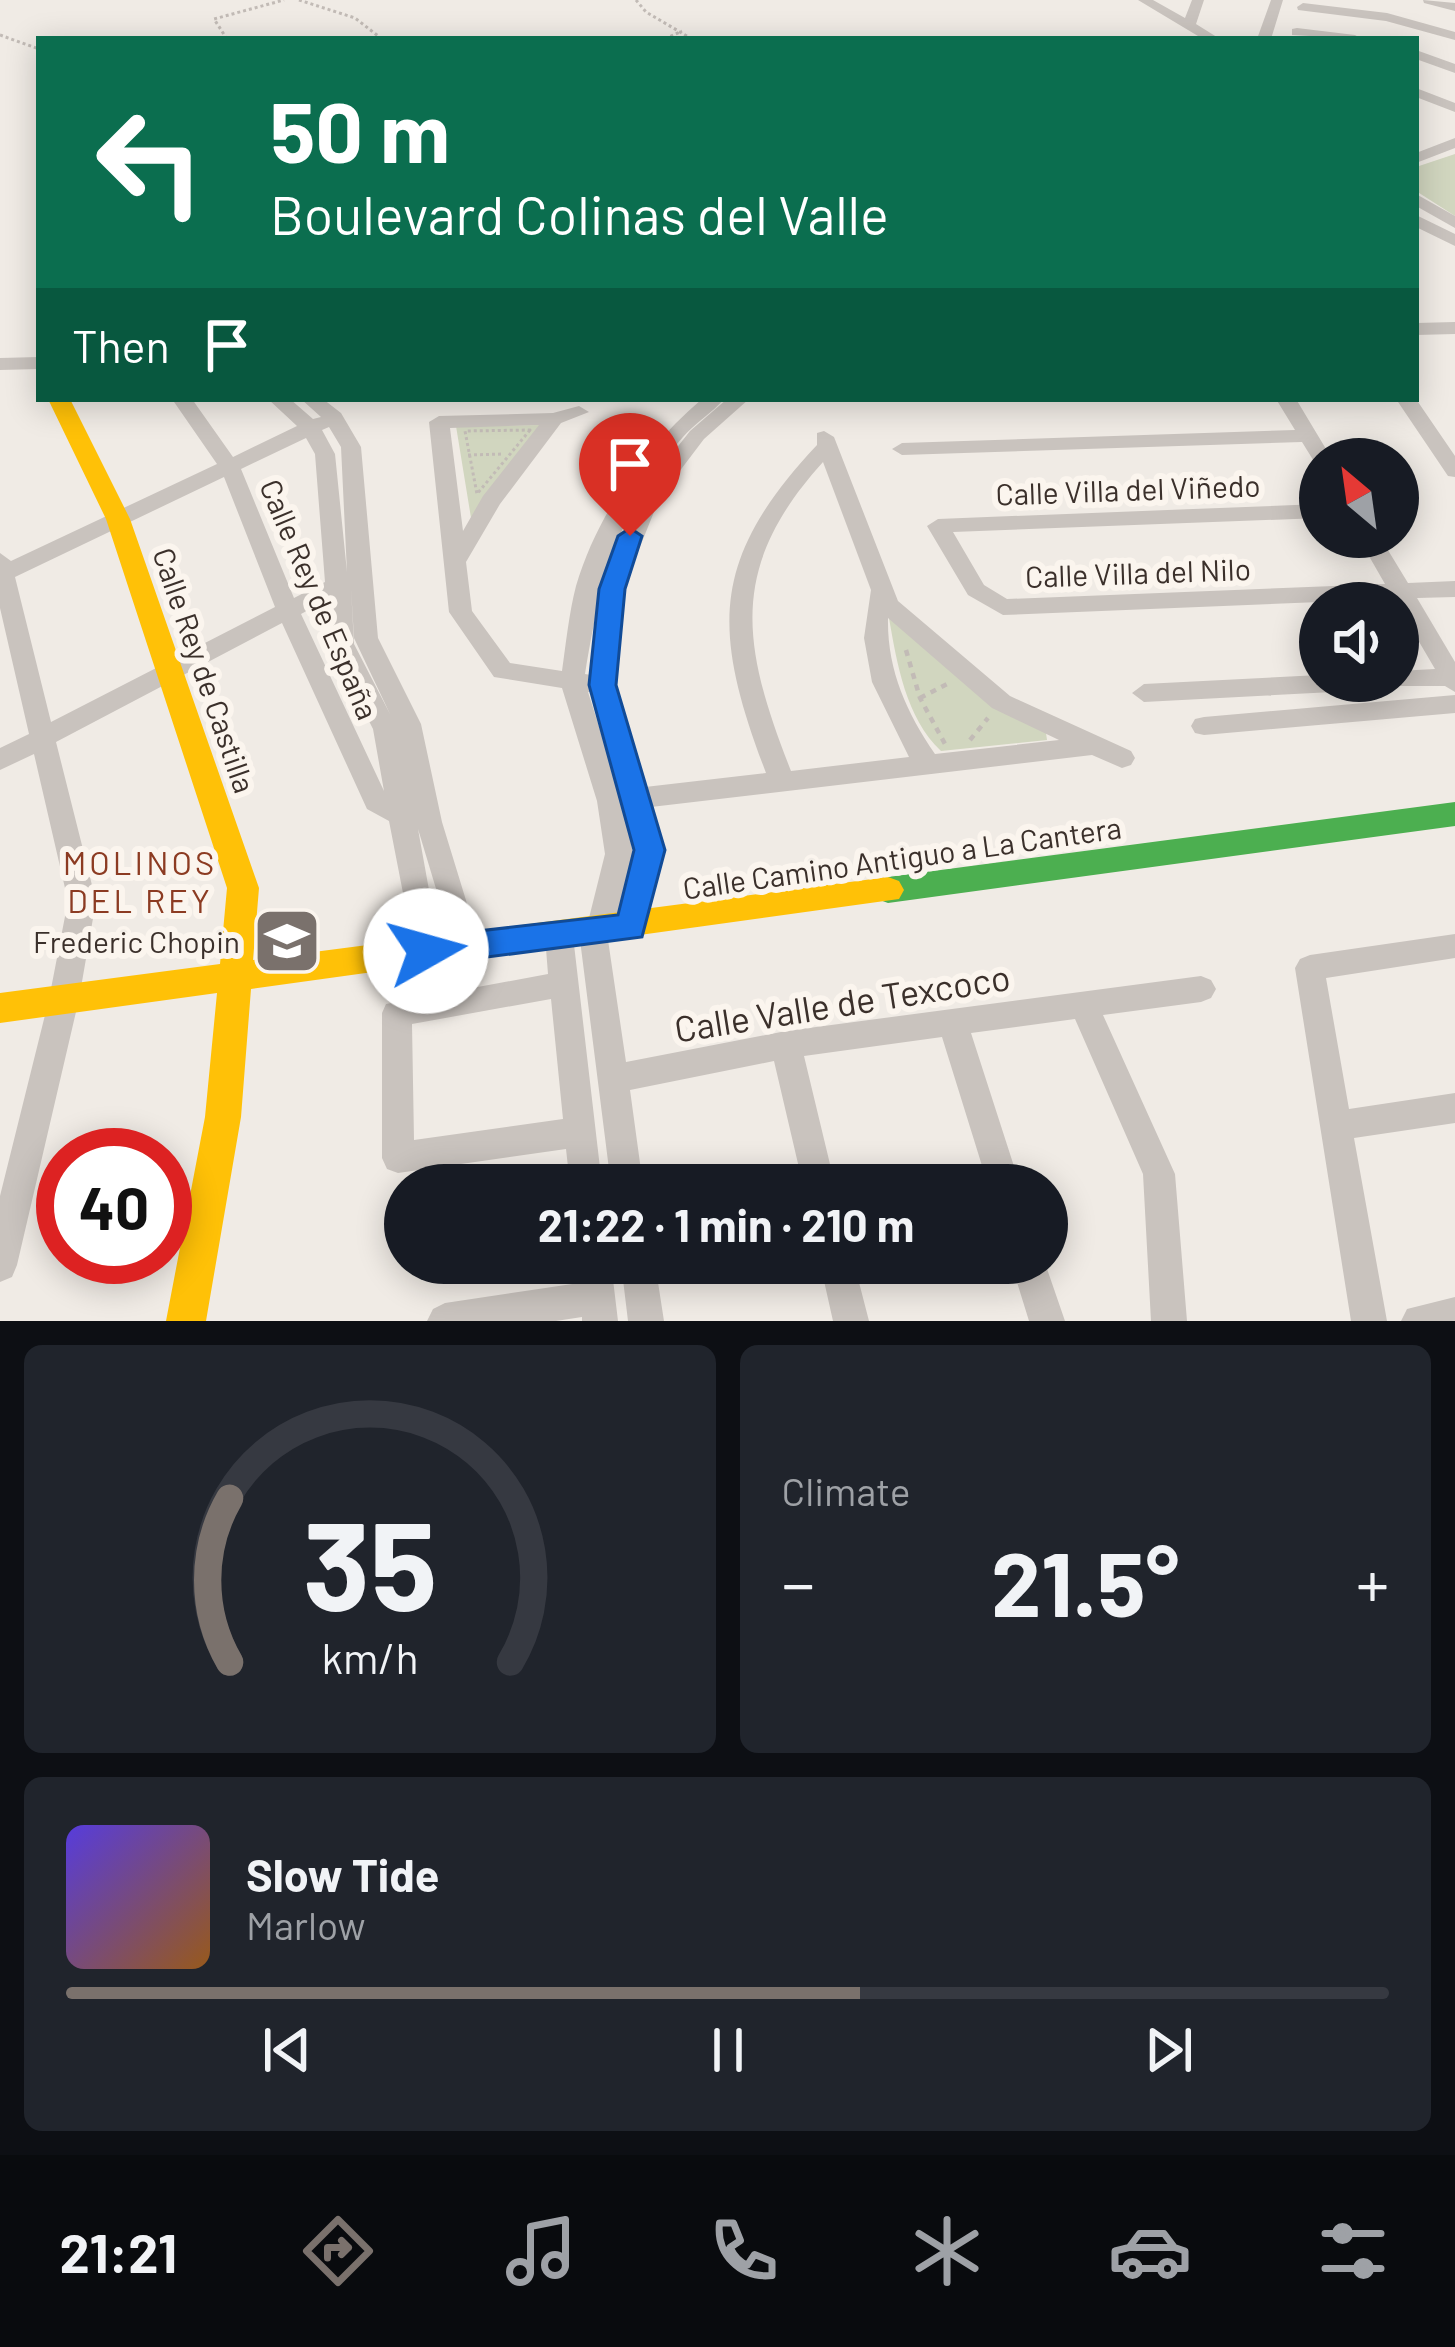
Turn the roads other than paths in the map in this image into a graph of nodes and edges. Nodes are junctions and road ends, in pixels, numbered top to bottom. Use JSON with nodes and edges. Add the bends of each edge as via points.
{"nodes":[{"id":1,"x":1144,"y":0,"type":"edge"},
{"id":2,"x":1198,"y":0,"type":"edge"},
{"id":3,"x":1277,"y":0,"type":"edge"},
{"id":4,"x":1429,"y":0,"type":"edge"},
{"id":5,"x":1303,"y":3,"type":"edge"},
{"id":6,"x":1455,"y":7,"type":"edge"},
{"id":7,"x":1189,"y":26,"type":"junction"},
{"id":8,"x":1295,"y":35,"type":"edge"},
{"id":9,"x":1207,"y":36,"type":"edge"},
{"id":10,"x":1265,"y":36,"type":"edge"},
{"id":11,"x":1455,"y":36,"type":"edge"},
{"id":12,"x":1419,"y":55,"type":"edge"},
{"id":13,"x":1455,"y":69,"type":"edge"},
{"id":14,"x":1420,"y":97,"type":"edge"},
{"id":15,"x":1455,"y":109,"type":"edge"},
{"id":16,"x":1452,"y":146,"type":"edge"},
{"id":17,"x":1419,"y":157,"type":"edge"},
{"id":18,"x":1419,"y":201,"type":"edge"},
{"id":19,"x":1419,"y":222,"type":"edge"},
{"id":20,"x":1455,"y":223,"type":"edge"},
{"id":21,"x":1455,"y":241,"type":"edge"},
{"id":22,"x":1455,"y":328,"type":"edge"},
{"id":23,"x":1419,"y":329,"type":"edge"},
{"id":24,"x":36,"y":363,"type":"edge"},
{"id":25,"x":0,"y":364,"type":"edge"},
{"id":26,"x":60,"y":402,"type":"edge"},
{"id":27,"x":184,"y":402,"type":"edge"},
{"id":28,"x":286,"y":402,"type":"edge"},
{"id":29,"x":712,"y":402,"type":"edge"},
{"id":30,"x":734,"y":402,"type":"edge"},
{"id":31,"x":1288,"y":402,"type":"edge"},
{"id":32,"x":1408,"y":402,"type":"edge"},
{"id":33,"x":579,"y":412,"type":"dead end"},
{"id":34,"x":316,"y":414,"type":"edge"},
{"id":35,"x":554,"y":418,"type":"junction"},
{"id":36,"x":687,"y":432,"type":"junction"},
{"id":37,"x":1309,"y":436,"type":"joint"},
{"id":38,"x":902,"y":449,"type":"dead end"},
{"id":39,"x":226,"y":460,"type":"junction"},
{"id":40,"x":1455,"y":472,"type":"edge"},
{"id":41,"x":115,"y":512,"type":"junction"},
{"id":42,"x":1299,"y":512,"type":"edge"},
{"id":43,"x":938,"y":526,"type":"joint"},
{"id":44,"x":618,"y":535,"type":"junction"},
{"id":45,"x":456,"y":561,"type":"junction"},
{"id":46,"x":1,"y":567,"type":"edge"},
{"id":47,"x":351,"y":578,"type":"junction"},
{"id":48,"x":1455,"y":590,"type":"edge"},
{"id":49,"x":1419,"y":591,"type":"edge"},
{"id":50,"x":881,"y":592,"type":"junction"},
{"id":51,"x":1299,"y":595,"type":"edge"},
{"id":52,"x":286,"y":608,"type":"junction"},
{"id":53,"x":1419,"y":622,"type":"edge"},
{"id":54,"x":171,"y":669,"type":"junction"},
{"id":55,"x":1419,"y":680,"type":"edge"},
{"id":56,"x":1453,"y":680,"type":"edge"},
{"id":57,"x":572,"y":681,"type":"junction"},
{"id":58,"x":602,"y":685,"type":"junction"},
{"id":59,"x":1299,"y":685,"type":"edge"},
{"id":60,"x":1144,"y":693,"type":"dead end"},
{"id":61,"x":1455,"y":704,"type":"edge"},
{"id":62,"x":1204,"y":726,"type":"dead end"},
{"id":63,"x":41,"y":738,"type":"junction"},
{"id":64,"x":1094,"y":745,"type":"junction"},
{"id":65,"x":1122,"y":758,"type":"dead end"},
{"id":66,"x":0,"y":760,"type":"edge"},
{"id":67,"x":928,"y":764,"type":"junction"},
{"id":68,"x":782,"y":782,"type":"junction"},
{"id":69,"x":624,"y":800,"type":"junction"},
{"id":70,"x":1455,"y":814,"type":"edge"},
{"id":71,"x":416,"y":820,"type":"junction"},
{"id":72,"x":631,"y":927,"type":"junction"},
{"id":73,"x":597,"y":932,"type":"junction"},
{"id":74,"x":559,"y":936,"type":"junction"},
{"id":75,"x":466,"y":946,"type":"junction"},
{"id":76,"x":1455,"y":946,"type":"edge"},
{"id":77,"x":426,"y":951,"type":"junction"},
{"id":78,"x":238,"y":974,"type":"junction"},
{"id":79,"x":564,"y":985,"type":"junction"},
{"id":80,"x":1201,"y":989,"type":"dead end"},
{"id":81,"x":64,"y":999,"type":"junction"},
{"id":82,"x":1084,"y":1006,"type":"junction"},
{"id":83,"x":0,"y":1008,"type":"edge"},
{"id":84,"x":953,"y":1023,"type":"junction"},
{"id":85,"x":785,"y":1045,"type":"junction"},
{"id":86,"x":612,"y":1079,"type":"junction"},
{"id":87,"x":1455,"y":1108,"type":"edge"},
{"id":88,"x":1336,"y":1126,"type":"junction"},
{"id":89,"x":580,"y":1132,"type":"junction"},
{"id":90,"x":584,"y":1164,"type":"edge"},
{"id":91,"x":624,"y":1164,"type":"edge"},
{"id":92,"x":813,"y":1164,"type":"edge"},
{"id":93,"x":997,"y":1164,"type":"edge"},
{"id":94,"x":0,"y":1265,"type":"edge"},
{"id":95,"x":641,"y":1284,"type":"edge"},
{"id":96,"x":842,"y":1284,"type":"edge"},
{"id":97,"x":1035,"y":1284,"type":"edge"},
{"id":98,"x":598,"y":1294,"type":"edge"},
{"id":99,"x":1455,"y":1315,"type":"edge"},
{"id":100,"x":186,"y":1321,"type":"edge"},
{"id":101,"x":445,"y":1321,"type":"edge"},
{"id":102,"x":646,"y":1321,"type":"edge"},
{"id":103,"x":850,"y":1321,"type":"edge"},
{"id":104,"x":1047,"y":1321,"type":"edge"},
{"id":105,"x":1169,"y":1321,"type":"edge"},
{"id":106,"x":1369,"y":1321,"type":"edge"},
{"id":107,"x":1419,"y":1321,"type":"edge"}],
"edges":[{"from":1,"to":7,"type":"street"},
{"from":2,"to":7,"type":"street"},
{"from":3,"to":10,"type":"street"},
{"from":4,"to":6,"type":"street"},
{"from":5,"to":8,"type":"street"},
{"from":5,"to":11,"type":"street"},
{"from":7,"to":9,"type":"street"},
{"from":12,"to":13,"type":"street"},
{"from":14,"to":15,"type":"street"},
{"from":16,"to":17,"type":"street"},
{"from":18,"to":20,"type":"street"},
{"from":19,"to":21,"type":"street"},
{"from":22,"to":23,"type":"street"},
{"from":24,"to":25,"type":"street"},
{"from":26,"to":41,"type":"street","name":"Calle Rey de Castilla"},
{"from":27,"to":39,"type":"street","name":"Calle Rey de España"},
{"from":28,"to":34,"type":"street"},
{"from":29,"to":36,"type":"street"},
{"from":30,"to":36,"type":"street"},
{"from":31,"to":37,"type":"street"},
{"from":32,"to":40,"type":"street"},
{"from":33,"to":35,"type":"street"},
{"from":34,"to":39,"type":"street"},
{"from":34,"to":47,"type":"street"},
{"from":35,"to":45,"type":"street","via":[[519,454]]},
{"from":35,"to":45,"type":"street","via":[[439,422]]},
{"from":36,"to":44,"type":"street","via":[[649,462]]},
{"from":37,"to":38,"type":"street"},
{"from":39,"to":41,"type":"street"},
{"from":39,"to":52,"type":"street","name":"Calle Rey de España"},
{"from":41,"to":46,"type":"street"},
{"from":41,"to":54,"type":"street","name":"Calle Rey de Castilla"},
{"from":42,"to":43,"type":"street","name":"Calle Villa del Viñedo"},
{"from":43,"to":51,"type":"street","name":"Calle Villa del Nilo","via":[[976,590],[1003,607]]},
{"from":44,"to":57,"type":"street","via":[[588,585]]},
{"from":44,"to":58,"type":"street"},
{"from":45,"to":57,"type":"street","via":[[461,612],[503,671]]},
{"from":46,"to":63,"type":"street"},
{"from":47,"to":52,"type":"street"},
{"from":47,"to":71,"type":"street","via":[[342,644],[386,729]]},
{"from":48,"to":49,"type":"street","name":"Calle Villa del Nilo"},
{"from":50,"to":64,"type":"street","via":[[1001,702]]},
{"from":50,"to":67,"type":"street","via":[[873,624],[886,689]]},
{"from":50,"to":68,"type":"street","via":[[824,442],[762,527],[739,605],[750,703]]},
{"from":52,"to":54,"type":"street"},
{"from":52,"to":71,"type":"street","name":"Calle Rey de España","via":[[376,802]]},
{"from":53,"to":56,"type":"street"},
{"from":54,"to":63,"type":"street"},
{"from":54,"to":78,"type":"street","name":"Calle Rey de Castilla","via":[[243,888]]},
{"from":55,"to":56,"type":"street"},
{"from":57,"to":58,"type":"street"},
{"from":57,"to":69,"type":"street"},
{"from":58,"to":69,"type":"street"},
{"from":59,"to":60,"type":"street"},
{"from":61,"to":62,"type":"street"},
{"from":63,"to":66,"type":"street"},
{"from":63,"to":81,"type":"street","via":[[82,901]]},
{"from":64,"to":65,"type":"street"},
{"from":64,"to":67,"type":"street","via":[[963,750]]},
{"from":67,"to":68,"type":"street"},
{"from":68,"to":69,"type":"street"},
{"from":69,"to":72,"type":"street","via":[[650,850]]},
{"from":69,"to":73,"type":"street"},
{"from":70,"to":72,"type":"street","name":"Calle Camino Antiguo a La Cantera"},
{"from":71,"to":75,"type":"street"},
{"from":71,"to":77,"type":"street"},
{"from":72,"to":73,"type":"street","name":"Calle Camino Antiguo a La Cantera"},
{"from":73,"to":74,"type":"street","name":"Calle Camino Antiguo a La Cantera"},
{"from":73,"to":86,"type":"street"},
{"from":74,"to":75,"type":"street","name":"Calle Camino Antiguo a La Cantera"},
{"from":74,"to":79,"type":"street"},
{"from":75,"to":77,"type":"street","name":"Calle Camino Antiguo a La Cantera"},
{"from":76,"to":88,"type":"street","via":[[1310,968]]},
{"from":77,"to":78,"type":"street","name":"Calle Camino Antiguo a La Cantera"},
{"from":78,"to":81,"type":"street","name":"Calle Camino Antiguo a La Cantera"},
{"from":78,"to":100,"type":"street","name":"Calle Rey de Castilla","via":[[223,1117]]},
{"from":79,"to":89,"type":"street"},
{"from":79,"to":89,"type":"street","via":[[397,1012],[398,1158]]},
{"from":80,"to":82,"type":"street","name":"Calle Valle de Texcoco"},
{"from":81,"to":83,"type":"street","name":"Calle Camino Antiguo a La Cantera"},
{"from":81,"to":94,"type":"street"},
{"from":82,"to":84,"type":"street","name":"Calle Valle de Texcoco"},
{"from":82,"to":105,"type":"street","via":[[1159,1174]]},
{"from":84,"to":85,"type":"street","name":"Calle Valle de Texcoco"},
{"from":84,"to":93,"type":"street"},
{"from":85,"to":86,"type":"street","name":"Calle Valle de Texcoco"},
{"from":85,"to":92,"type":"street"},
{"from":86,"to":91,"type":"street"},
{"from":87,"to":88,"type":"street"},
{"from":88,"to":106,"type":"street"},
{"from":89,"to":90,"type":"street"},
{"from":95,"to":102,"type":"street"},
{"from":96,"to":103,"type":"street"},
{"from":97,"to":104,"type":"street"},
{"from":98,"to":101,"type":"street"},
{"from":99,"to":107,"type":"street"}]}
